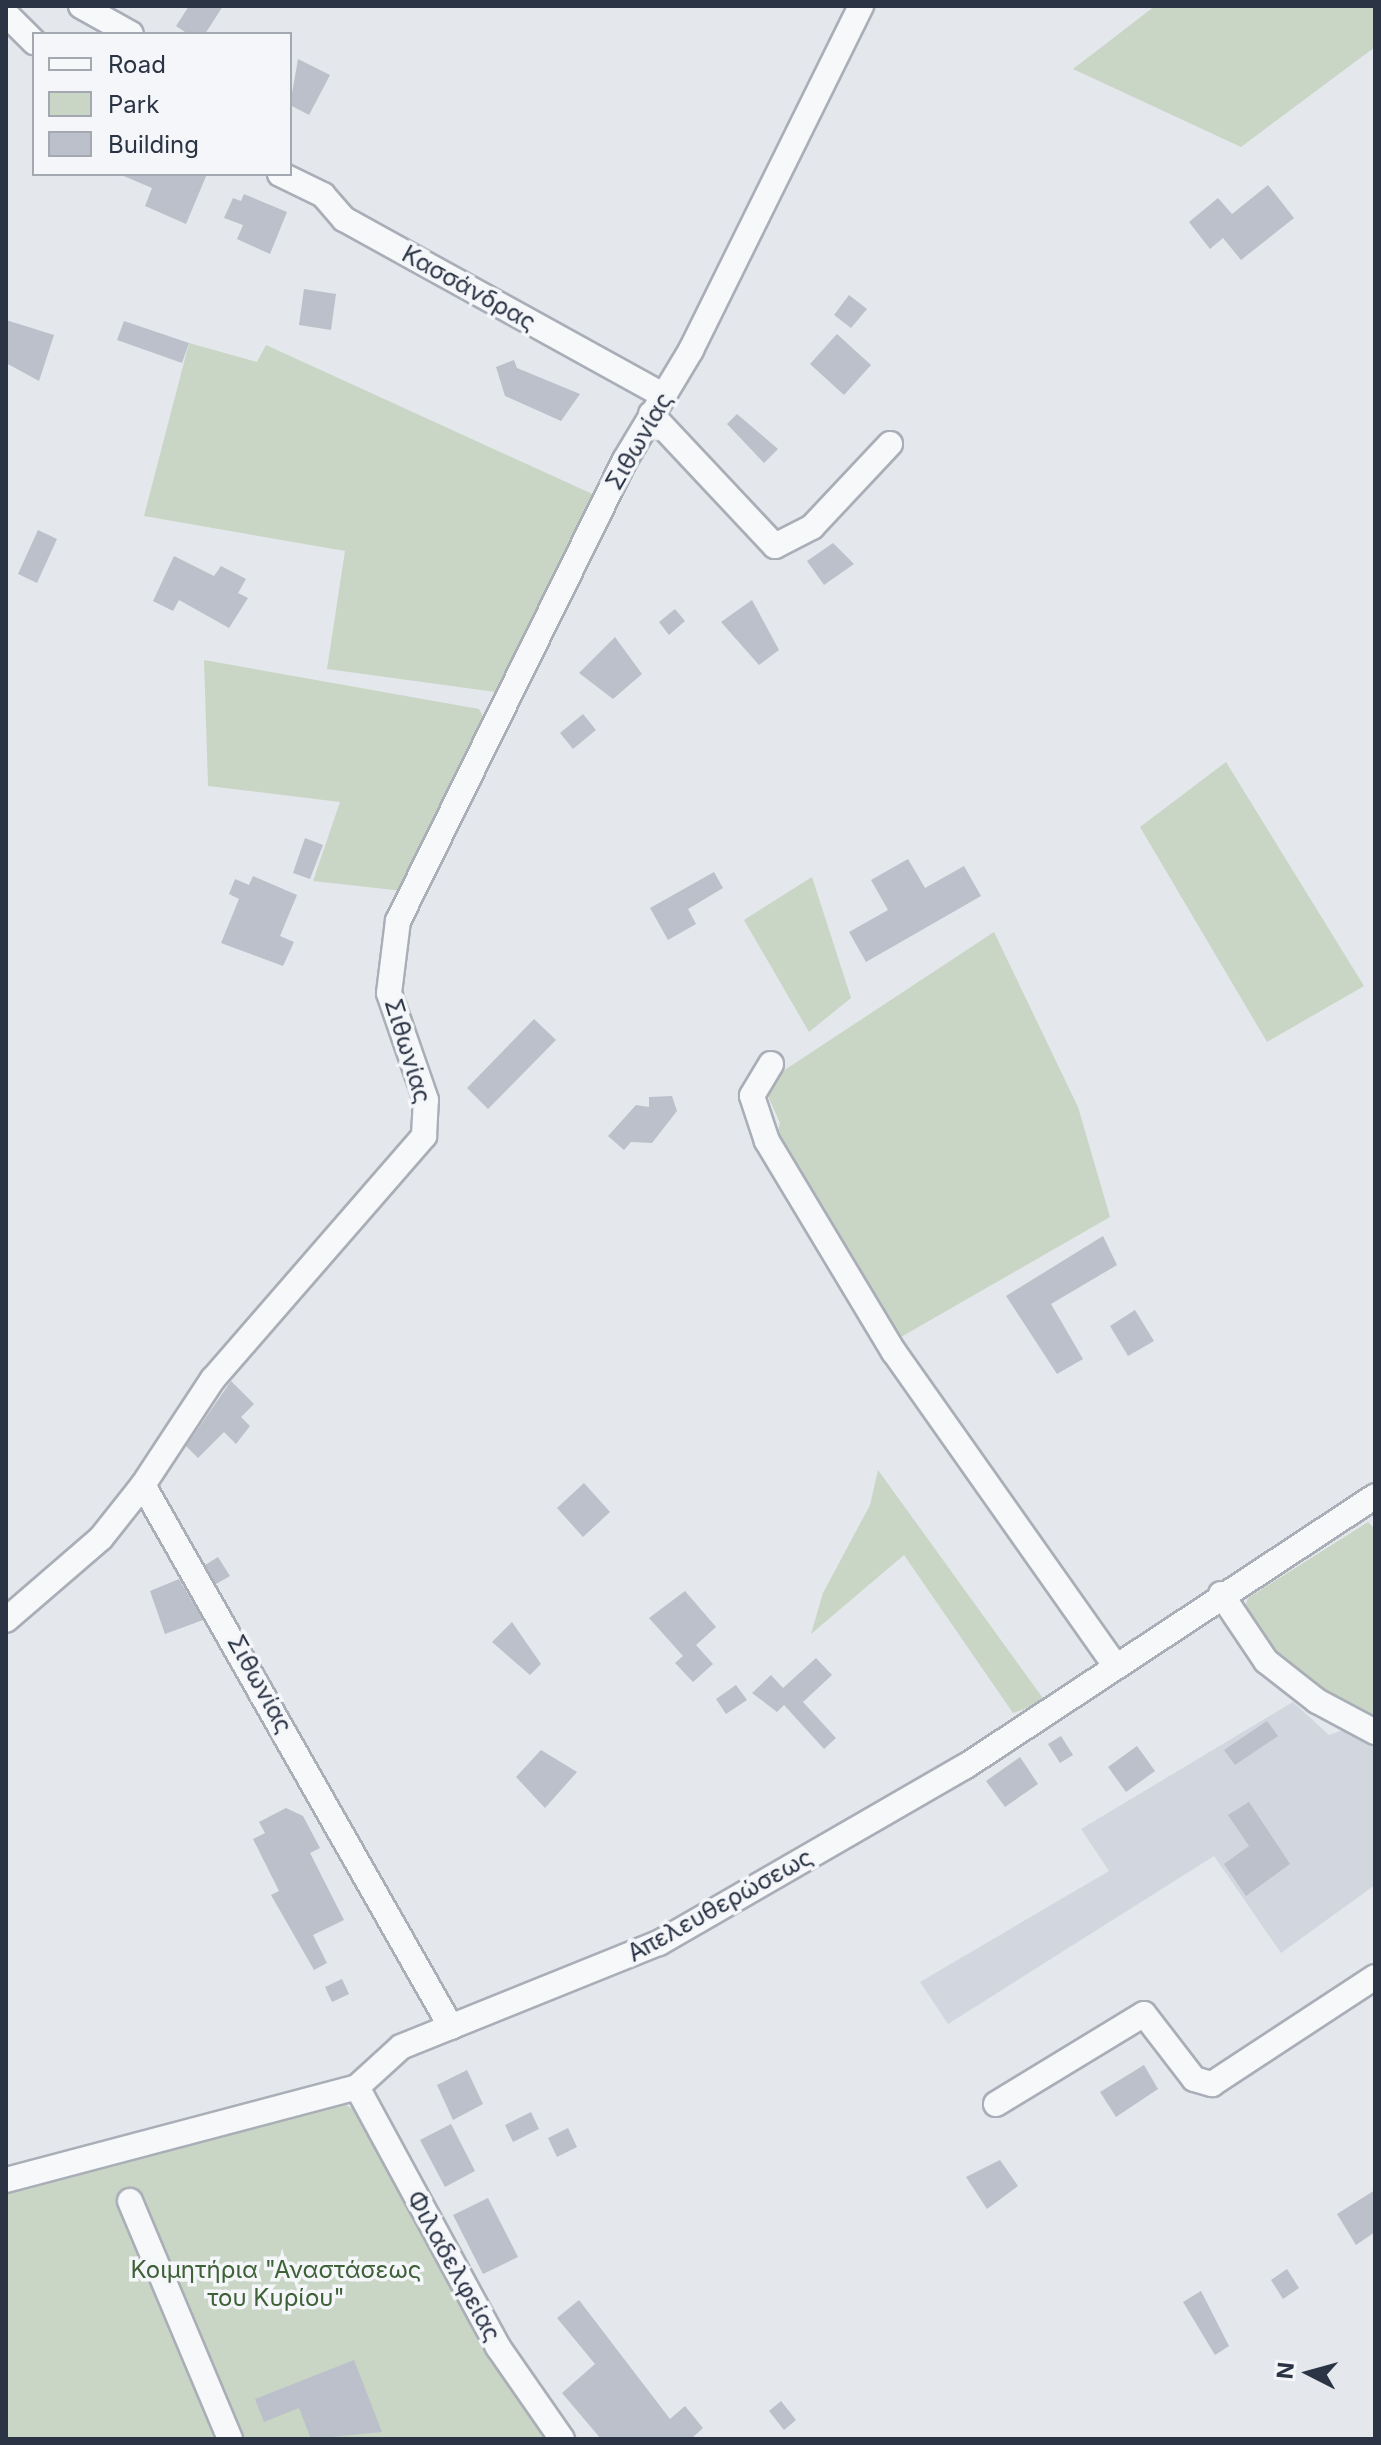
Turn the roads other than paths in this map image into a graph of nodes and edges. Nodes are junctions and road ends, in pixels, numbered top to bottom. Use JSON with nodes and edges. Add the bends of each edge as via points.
{"nodes":[{"id":1,"x":81,"y":6,"type":"edge"},
{"id":2,"x":861,"y":6,"type":"edge"},
{"id":3,"x":6,"y":14,"type":"edge"},
{"id":4,"x":127,"y":32,"type":"edge"},
{"id":5,"x":32,"y":40,"type":"edge"},
{"id":6,"x":284,"y":176,"type":"edge"},
{"id":7,"x":657,"y":405,"type":"junction"},
{"id":8,"x":890,"y":444,"type":"dead end"},
{"id":9,"x":771,"y":1064,"type":"dead end"},
{"id":10,"x":143,"y":1485,"type":"junction"},
{"id":11,"x":1375,"y":1496,"type":"edge"},
{"id":12,"x":1221,"y":1594,"type":"junction"},
{"id":13,"x":6,"y":1620,"type":"edge"},
{"id":14,"x":1115,"y":1665,"type":"junction"},
{"id":15,"x":1375,"y":1732,"type":"edge"},
{"id":16,"x":1375,"y":1977,"type":"edge"},
{"id":17,"x":451,"y":2027,"type":"junction"},
{"id":18,"x":357,"y":2087,"type":"junction"},
{"id":19,"x":996,"y":2104,"type":"dead end"},
{"id":20,"x":6,"y":2180,"type":"edge"},
{"id":21,"x":130,"y":2201,"type":"dead end"},
{"id":22,"x":230,"y":2439,"type":"edge"},
{"id":23,"x":562,"y":2439,"type":"edge"}],
"edges":[{"from":1,"to":4,"type":"street"},
{"from":2,"to":7,"type":"street","name":"Σιθωνίας"},
{"from":3,"to":5,"type":"street"},
{"from":6,"to":7,"type":"street","name":"Κασσάνδρας","via":[[323,195],[344,219]]},
{"from":7,"to":8,"type":"street","name":"Κασσάνδρας","via":[[775,546],[812,527]]},
{"from":7,"to":10,"type":"street","name":"Σιθωνίας","via":[[398,921],[389,993],[426,1100],[424,1136],[213,1379]]},
{"from":9,"to":14,"type":"street","via":[[755,1086],[753,1105],[780,1164],[894,1352]]},
{"from":10,"to":13,"type":"street","via":[[101,1538]]},
{"from":10,"to":17,"type":"street","name":"Σιθωνίας"},
{"from":11,"to":12,"type":"street","name":"Απελευθερώσεως"},
{"from":12,"to":14,"type":"street","name":"Απελευθερώσεως"},
{"from":12,"to":15,"type":"street","via":[[1266,1661],[1317,1701]]},
{"from":14,"to":17,"type":"street","name":"Απελευθερώσεως","via":[[966,1766],[659,1943]]},
{"from":16,"to":19,"type":"street","via":[[1204,2090],[1144,2014]]},
{"from":17,"to":18,"type":"street","name":"Απελευθερώσεως","via":[[401,2047]]},
{"from":18,"to":20,"type":"street","name":"Απελευθερώσεως"},
{"from":18,"to":23,"type":"street","name":"Φιλαδελφείας","via":[[498,2347]]},
{"from":21,"to":22,"type":"street"}]}
